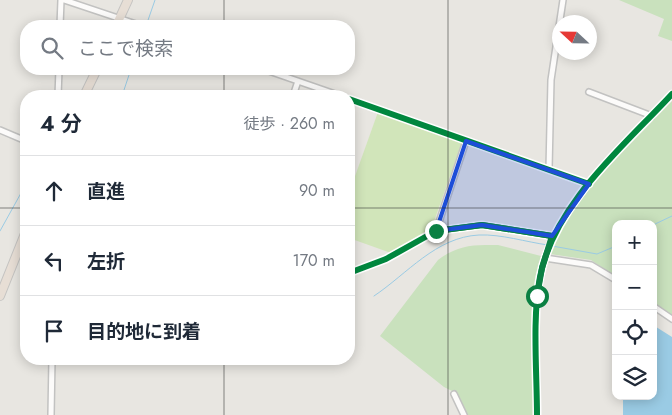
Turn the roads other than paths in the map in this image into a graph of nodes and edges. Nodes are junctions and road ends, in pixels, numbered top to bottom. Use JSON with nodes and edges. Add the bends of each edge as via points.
{"nodes":[{"id":1,"x":62,"y":0,"type":"edge"},
{"id":2,"x":128,"y":0,"type":"edge"},
{"id":3,"x":563,"y":0,"type":"edge"},
{"id":4,"x":60,"y":20,"type":"edge"},
{"id":5,"x":111,"y":20,"type":"edge"},
{"id":6,"x":119,"y":20,"type":"edge"},
{"id":7,"x":59,"y":75,"type":"edge"},
{"id":8,"x":94,"y":75,"type":"edge"},
{"id":9,"x":280,"y":75,"type":"edge"},
{"id":10,"x":298,"y":81,"type":"junction"},
{"id":11,"x":58,"y":90,"type":"edge"},
{"id":12,"x":87,"y":90,"type":"edge"},
{"id":13,"x":295,"y":90,"type":"edge"},
{"id":14,"x":324,"y":90,"type":"edge"},
{"id":15,"x":589,"y":92,"type":"dead end"},
{"id":16,"x":672,"y":94,"type":"edge"},
{"id":17,"x":355,"y":101,"type":"edge"},
{"id":18,"x":652,"y":116,"type":"junction"},
{"id":19,"x":0,"y":130,"type":"edge"},
{"id":20,"x":20,"y":138,"type":"edge"},
{"id":21,"x":466,"y":140,"type":"junction"},
{"id":22,"x":550,"y":169,"type":"junction"},
{"id":23,"x":589,"y":184,"type":"junction"},
{"id":24,"x":436,"y":231,"type":"junction"},
{"id":25,"x":552,"y":237,"type":"junction"},
{"id":26,"x":20,"y":247,"type":"edge"},
{"id":27,"x":546,"y":255,"type":"junction"},
{"id":28,"x":355,"y":271,"type":"edge"},
{"id":29,"x":612,"y":278,"type":"edge"},
{"id":30,"x":4,"y":280,"type":"edge"},
{"id":31,"x":0,"y":296,"type":"edge"},
{"id":32,"x":657,"y":309,"type":"edge"},
{"id":33,"x":672,"y":319,"type":"edge"},
{"id":34,"x":52,"y":365,"type":"edge"},
{"id":35,"x":454,"y":394,"type":"dead end"},
{"id":36,"x":52,"y":415,"type":"edge"},
{"id":37,"x":464,"y":415,"type":"edge"},
{"id":38,"x":537,"y":415,"type":"edge"}],
"edges":[{"from":1,"to":4,"type":"street"},
{"from":1,"to":5,"type":"street"},
{"from":2,"to":6,"type":"highway"},
{"from":3,"to":22,"type":"street","via":[[551,80]]},
{"from":7,"to":11,"type":"street"},
{"from":8,"to":12,"type":"highway"},
{"from":9,"to":10,"type":"street"},
{"from":10,"to":13,"type":"street"},
{"from":10,"to":14,"type":"street"},
{"from":15,"to":18,"type":"street"},
{"from":16,"to":18,"type":"street"},
{"from":17,"to":21,"type":"street"},
{"from":18,"to":23,"type":"street"},
{"from":19,"to":20,"type":"street"},
{"from":21,"to":22,"type":"street"},
{"from":21,"to":24,"type":"street"},
{"from":22,"to":23,"type":"street"},
{"from":23,"to":25,"type":"street","via":[[570,206]]},
{"from":24,"to":25,"type":"street","via":[[482,225]]},
{"from":24,"to":28,"type":"street","via":[[386,259]]},
{"from":25,"to":27,"type":"street"},
{"from":26,"to":30,"type":"highway"},
{"from":27,"to":29,"type":"street","via":[[591,265]]},
{"from":27,"to":38,"type":"street","via":[[537,296]]},
{"from":30,"to":31,"type":"highway"},
{"from":32,"to":33,"type":"street"},
{"from":34,"to":36,"type":"street"},
{"from":35,"to":37,"type":"street"}]}
